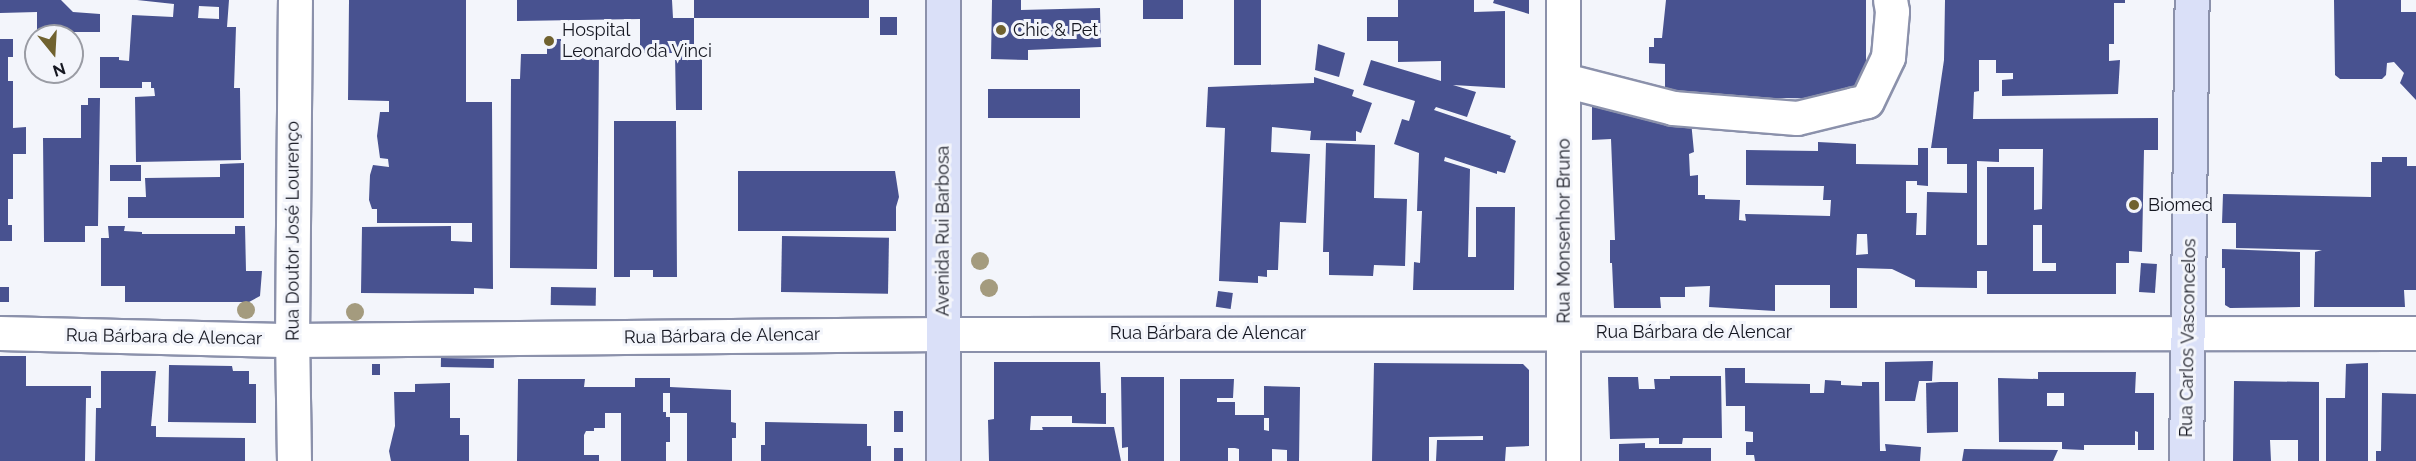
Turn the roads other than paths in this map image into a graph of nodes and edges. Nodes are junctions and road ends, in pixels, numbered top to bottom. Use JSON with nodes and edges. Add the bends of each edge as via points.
{"nodes":[{"id":1,"x":295,"y":0,"type":"edge"},
{"id":2,"x":943,"y":0,"type":"edge"},
{"id":3,"x":1563,"y":0,"type":"edge"},
{"id":4,"x":1890,"y":0,"type":"edge"},
{"id":5,"x":2192,"y":0,"type":"edge"},
{"id":6,"x":1563,"y":80,"type":"junction"},
{"id":7,"x":1564,"y":332,"type":"junction"},
{"id":8,"x":0,"y":333,"type":"edge"},
{"id":9,"x":2188,"y":333,"type":"junction"},
{"id":10,"x":2416,"y":333,"type":"edge"},
{"id":11,"x":942,"y":334,"type":"junction"},
{"id":12,"x":292,"y":340,"type":"junction"},
{"id":13,"x":294,"y":461,"type":"edge"},
{"id":14,"x":943,"y":461,"type":"edge"},
{"id":15,"x":1563,"y":461,"type":"edge"},
{"id":16,"x":2186,"y":461,"type":"edge"}],
"edges":[{"from":1,"to":12,"type":"street","name":"Rua Doutor José Lourenço"},
{"from":2,"to":11,"type":"main road","name":"Avenida Rui Barbosa"},
{"from":3,"to":6,"type":"street","name":"Rua Monsenhor Bruno"},
{"from":4,"to":6,"type":"street","via":[[1888,57],[1867,101],[1797,118],[1673,108]]},
{"from":5,"to":9,"type":"main road","name":"Rua Carlos Vasconcelos"},
{"from":6,"to":7,"type":"street","name":"Rua Monsenhor Bruno"},
{"from":7,"to":9,"type":"street","name":"Rua Bárbara de Alencar"},
{"from":7,"to":11,"type":"street","name":"Rua Bárbara de Alencar"},
{"from":7,"to":15,"type":"street","name":"Rua Monsenhor Bruno"},
{"from":8,"to":12,"type":"street","name":"Rua Bárbara de Alencar"},
{"from":9,"to":10,"type":"street","name":"Rua Bárbara de Alencar"},
{"from":9,"to":16,"type":"main road","name":"Rua Carlos Vasconcelos"},
{"from":11,"to":12,"type":"street","name":"Rua Bárbara de Alencar"},
{"from":11,"to":14,"type":"main road","name":"Avenida Rui Barbosa"},
{"from":12,"to":13,"type":"street","name":"Rua Doutor José Lourenço"}]}
